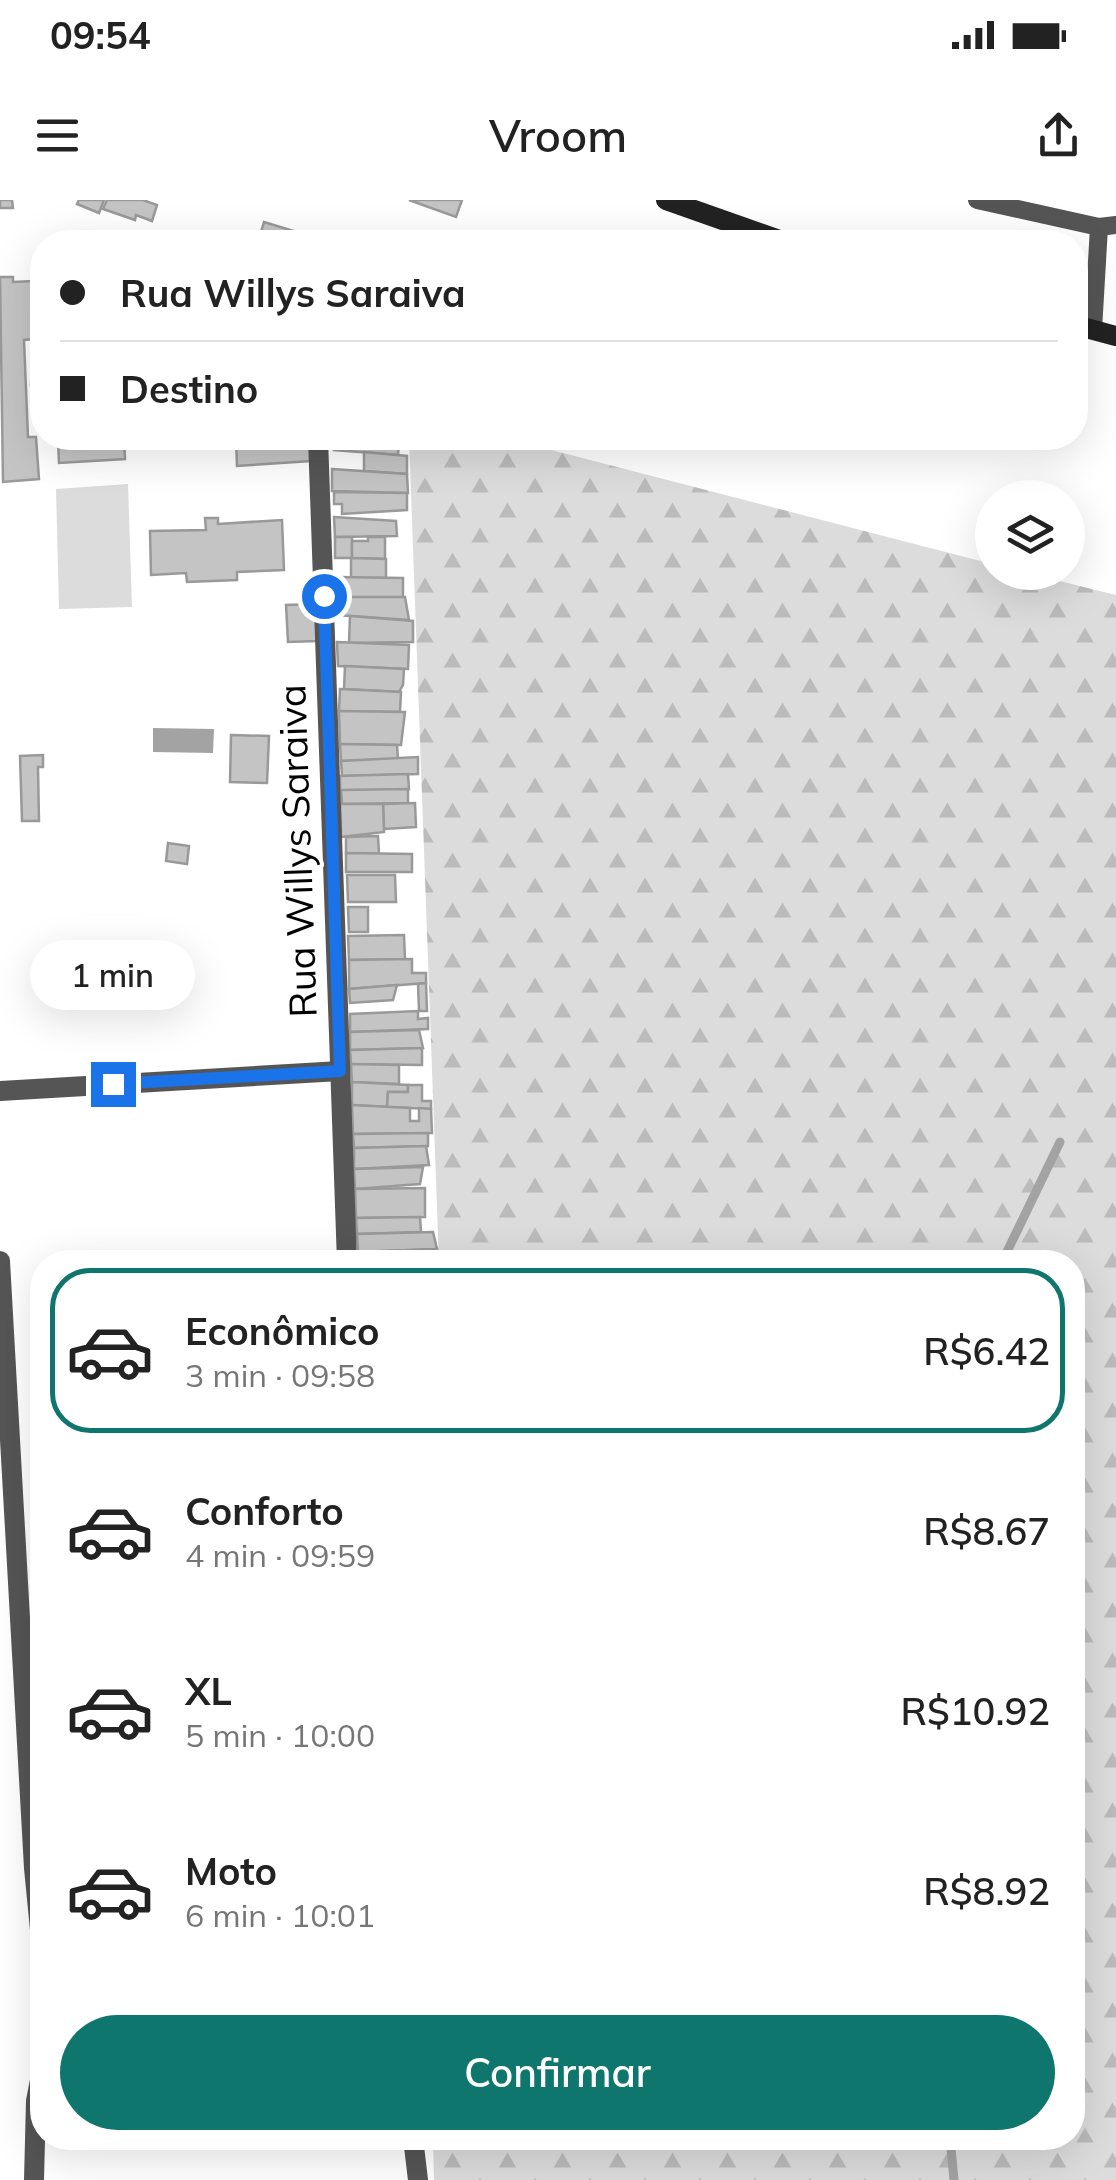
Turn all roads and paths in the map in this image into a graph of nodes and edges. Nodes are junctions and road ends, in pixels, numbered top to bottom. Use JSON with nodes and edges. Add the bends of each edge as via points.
{"nodes":[{"id":1,"x":666,"y":200,"type":"edge"},
{"id":2,"x":978,"y":200,"type":"edge"},
{"id":3,"x":1108,"y":226,"type":"edge"},
{"id":4,"x":751,"y":230,"type":"edge"},
{"id":5,"x":1088,"y":311,"type":"edge"},
{"id":6,"x":1088,"y":329,"type":"edge"},
{"id":7,"x":1116,"y":336,"type":"edge"},
{"id":8,"x":318,"y":450,"type":"edge"},
{"id":9,"x":340,"y":1071,"type":"junction"},
{"id":10,"x":0,"y":1090,"type":"edge"},
{"id":11,"x":347,"y":1250,"type":"edge"},
{"id":12,"x":0,"y":1261,"type":"edge"},
{"id":13,"x":30,"y":1739,"type":"edge"},
{"id":14,"x":35,"y":2150,"type":"edge"},
{"id":15,"x":414,"y":2150,"type":"edge"},
{"id":16,"x":34,"y":2180,"type":"edge"},
{"id":17,"x":418,"y":2180,"type":"edge"}],
"edges":[{"from":1,"to":4,"type":"main road"},
{"from":2,"to":3,"type":"lane"},
{"from":3,"to":5,"type":"lane"},
{"from":6,"to":7,"type":"main road"},
{"from":8,"to":9,"type":"street","name":"Rua Willys Saraiva"},
{"from":9,"to":10,"type":"street"},
{"from":9,"to":11,"type":"street","name":"Rua Willys Saraiva"},
{"from":12,"to":13,"type":"street"},
{"from":14,"to":16,"type":"street"},
{"from":15,"to":17,"type":"street"}]}
